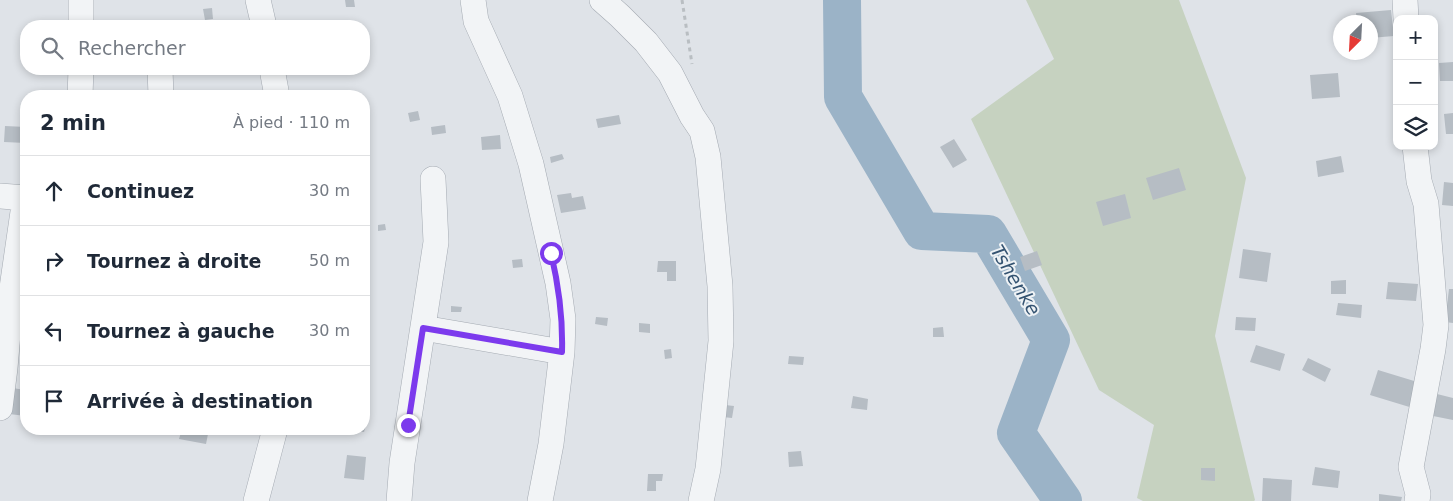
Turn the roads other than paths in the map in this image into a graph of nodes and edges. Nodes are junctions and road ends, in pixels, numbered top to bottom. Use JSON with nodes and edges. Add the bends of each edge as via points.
{"nodes":[{"id":1,"x":81,"y":0,"type":"edge"},
{"id":2,"x":258,"y":0,"type":"edge"},
{"id":3,"x":473,"y":0,"type":"edge"},
{"id":4,"x":602,"y":0,"type":"edge"},
{"id":5,"x":1405,"y":0,"type":"edge"},
{"id":6,"x":1406,"y":15,"type":"edge"},
{"id":7,"x":82,"y":20,"type":"edge"},
{"id":8,"x":263,"y":20,"type":"edge"},
{"id":9,"x":80,"y":75,"type":"edge"},
{"id":10,"x":160,"y":75,"type":"edge"},
{"id":11,"x":273,"y":75,"type":"edge"},
{"id":12,"x":80,"y":90,"type":"edge"},
{"id":13,"x":160,"y":90,"type":"edge"},
{"id":14,"x":276,"y":90,"type":"edge"},
{"id":15,"x":1415,"y":150,"type":"edge"},
{"id":16,"x":433,"y":180,"type":"dead end"},
{"id":17,"x":0,"y":196,"type":"edge"},
{"id":18,"x":20,"y":198,"type":"edge"},
{"id":19,"x":20,"y":237,"type":"edge"},
{"id":20,"x":423,"y":328,"type":"junction"},
{"id":21,"x":562,"y":352,"type":"junction"},
{"id":22,"x":16,"y":370,"type":"edge"},
{"id":23,"x":0,"y":408,"type":"edge"},
{"id":24,"x":273,"y":435,"type":"edge"},
{"id":25,"x":256,"y":501,"type":"edge"},
{"id":26,"x":399,"y":501,"type":"edge"},
{"id":27,"x":540,"y":501,"type":"edge"},
{"id":28,"x":701,"y":501,"type":"edge"},
{"id":29,"x":1417,"y":501,"type":"edge"}],
"edges":[{"from":1,"to":7,"type":"street"},
{"from":2,"to":8,"type":"street"},
{"from":3,"to":21,"type":"street","via":[[476,20],[510,96],[531,164],[558,284],[563,320]]},
{"from":4,"to":28,"type":"street","via":[[646,42],[670,73],[702,132],[708,157],[721,323],[708,469]]},
{"from":5,"to":6,"type":"street"},
{"from":9,"to":12,"type":"street"},
{"from":10,"to":13,"type":"street"},
{"from":11,"to":14,"type":"street"},
{"from":15,"to":29,"type":"street","via":[[1426,204],[1436,326],[1411,467]]},
{"from":16,"to":20,"type":"street","via":[[436,242]]},
{"from":17,"to":18,"type":"street"},
{"from":19,"to":22,"type":"street","via":[[12,288]]},
{"from":20,"to":21,"type":"street"},
{"from":20,"to":26,"type":"street"},
{"from":21,"to":27,"type":"street","via":[[551,444]]},
{"from":22,"to":23,"type":"street"},
{"from":24,"to":25,"type":"street"}]}
